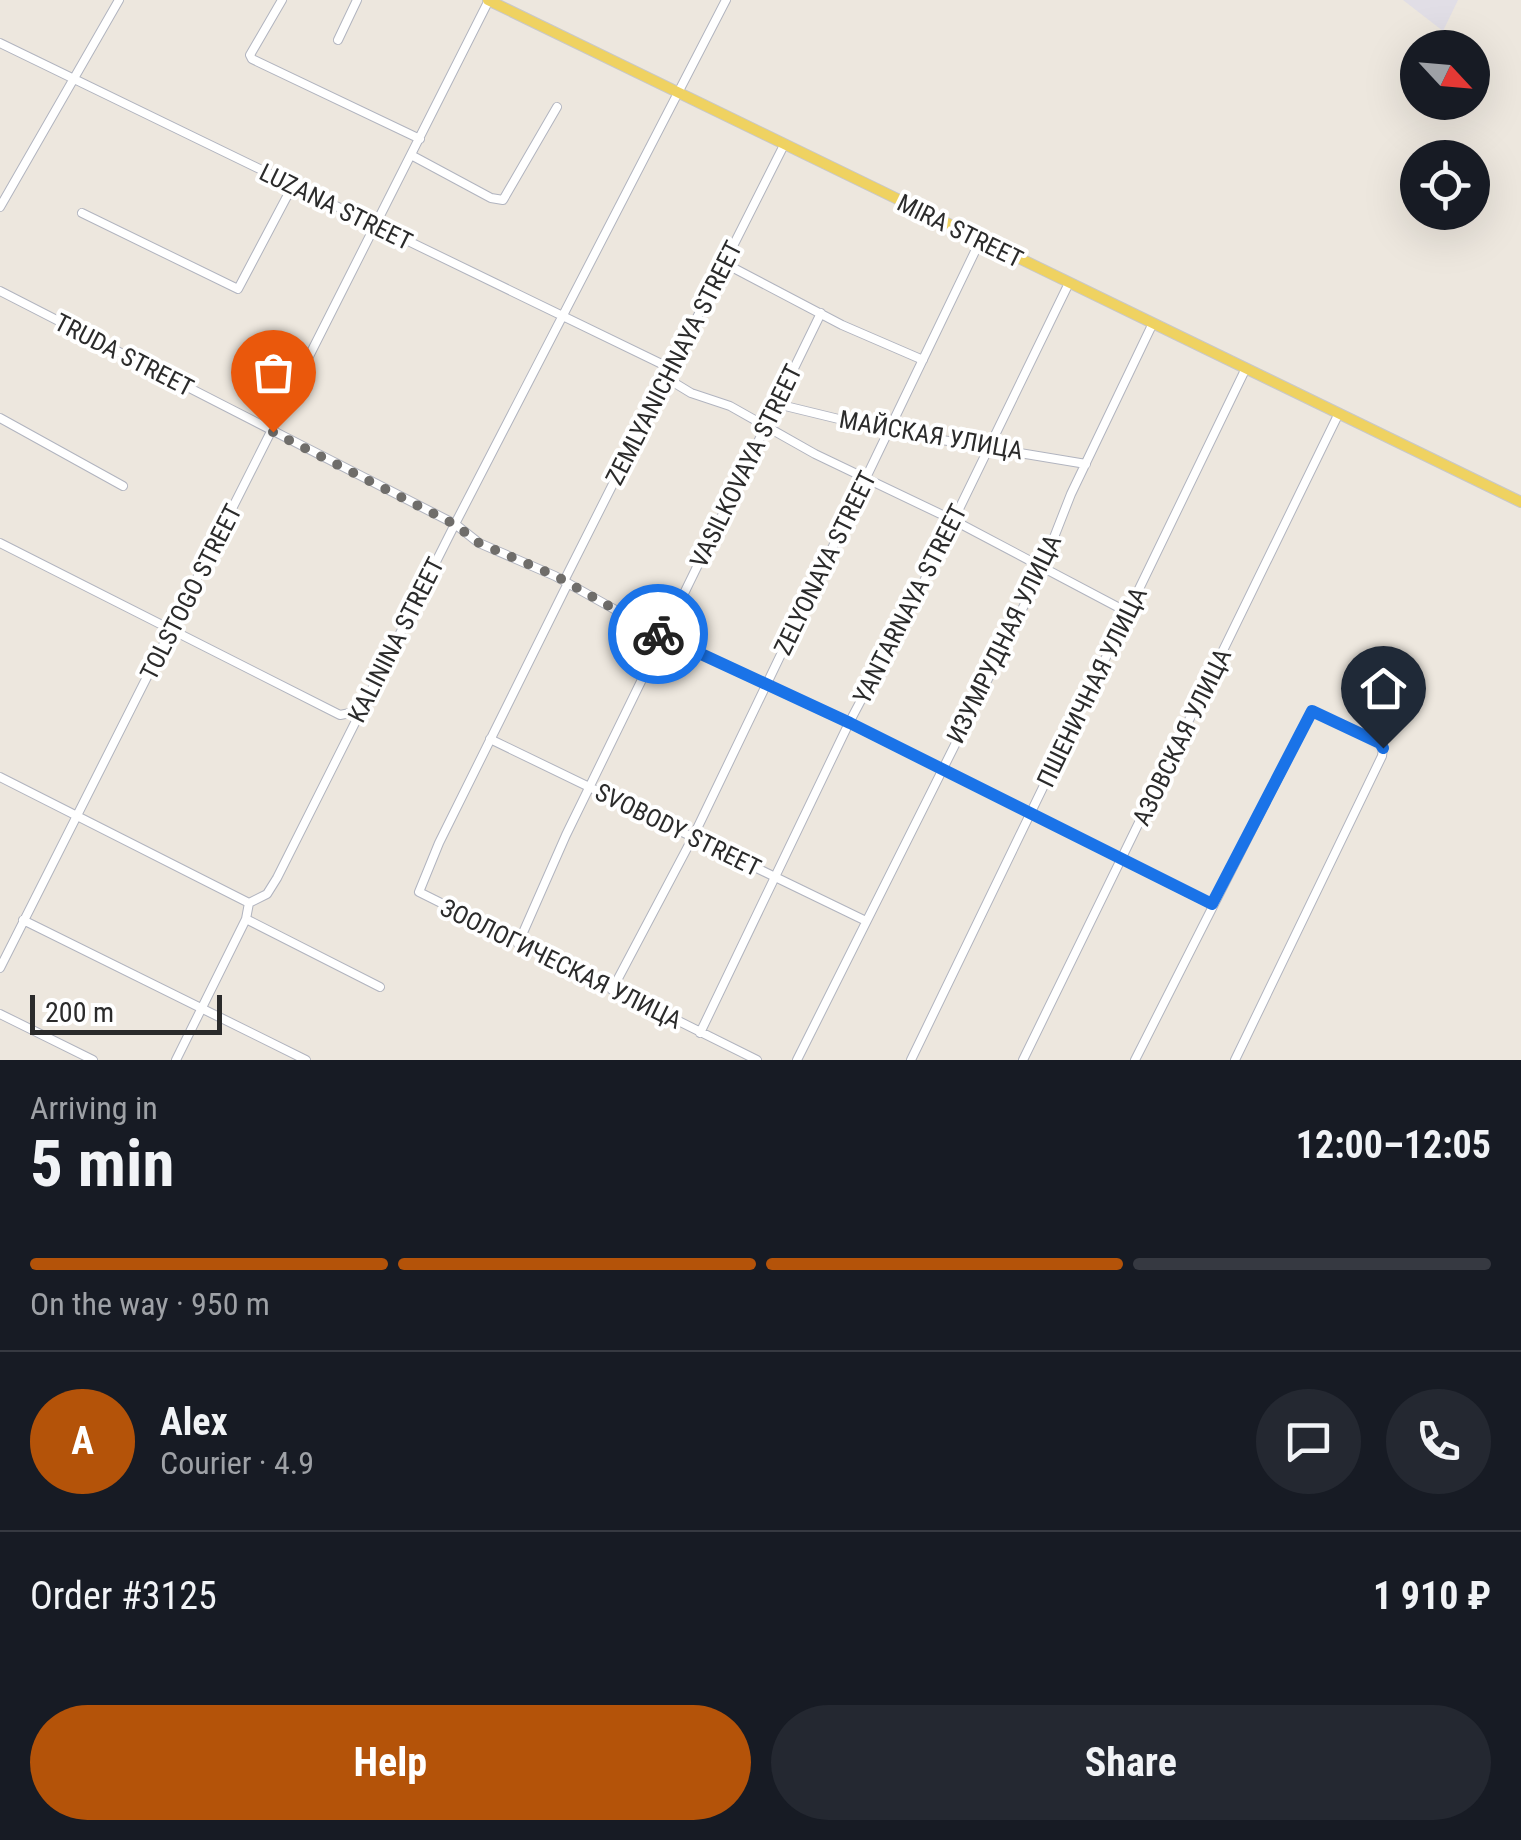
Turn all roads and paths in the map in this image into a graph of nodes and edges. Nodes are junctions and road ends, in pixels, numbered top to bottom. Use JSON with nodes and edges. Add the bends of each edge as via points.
{"nodes":[{"id":1,"x":119,"y":0,"type":"edge"},
{"id":2,"x":282,"y":0,"type":"edge"},
{"id":3,"x":357,"y":0,"type":"edge"},
{"id":4,"x":488,"y":0,"type":"edge"},
{"id":5,"x":726,"y":0,"type":"edge"},
{"id":6,"x":338,"y":40,"type":"dead end"},
{"id":7,"x":0,"y":43,"type":"edge"},
{"id":8,"x":72,"y":80,"type":"junction"},
{"id":9,"x":678,"y":93,"type":"junction"},
{"id":10,"x":557,"y":107,"type":"dead end"},
{"id":11,"x":420,"y":139,"type":"junction"},
{"id":12,"x":784,"y":145,"type":"junction"},
{"id":13,"x":412,"y":155,"type":"junction"},
{"id":14,"x":293,"y":185,"type":"junction"},
{"id":15,"x":0,"y":207,"type":"edge"},
{"id":16,"x":82,"y":213,"type":"dead end"},
{"id":17,"x":374,"y":226,"type":"junction"},
{"id":18,"x":980,"y":241,"type":"junction"},
{"id":19,"x":724,"y":263,"type":"junction"},
{"id":20,"x":1068,"y":283,"type":"junction"},
{"id":21,"x":0,"y":291,"type":"edge"},
{"id":22,"x":822,"y":313,"type":"junction"},
{"id":23,"x":563,"y":318,"type":"junction"},
{"id":24,"x":1152,"y":323,"type":"junction"},
{"id":25,"x":922,"y":360,"type":"junction"},
{"id":26,"x":1246,"y":368,"type":"junction"},
{"id":27,"x":670,"y":374,"type":"junction"},
{"id":28,"x":777,"y":404,"type":"junction"},
{"id":29,"x":1339,"y":413,"type":"junction"},
{"id":30,"x":0,"y":418,"type":"edge"},
{"id":31,"x":766,"y":426,"type":"junction"},
{"id":32,"x":888,"y":431,"type":"junction"},
{"id":33,"x":273,"y":432,"type":"junction"},
{"id":34,"x":988,"y":446,"type":"junction"},
{"id":35,"x":1086,"y":464,"type":"junction"},
{"id":36,"x":866,"y":478,"type":"junction"},
{"id":37,"x":123,"y":486,"type":"dead end"},
{"id":38,"x":1521,"y":502,"type":"edge"},
{"id":39,"x":954,"y":520,"type":"junction"},
{"id":40,"x":454,"y":524,"type":"junction"},
{"id":41,"x":0,"y":543,"type":"edge"},
{"id":42,"x":1042,"y":568,"type":"junction"},
{"id":43,"x":566,"y":583,"type":"junction"},
{"id":44,"x":1129,"y":613,"type":"junction"},
{"id":45,"x":172,"y":631,"type":"junction"},
{"id":46,"x":662,"y":636,"type":"junction"},
{"id":47,"x":766,"y":686,"type":"junction"},
{"id":48,"x":360,"y":711,"type":"junction"},
{"id":49,"x":850,"y":723,"type":"junction"},
{"id":50,"x":490,"y":739,"type":"junction"},
{"id":51,"x":942,"y":768,"type":"junction"},
{"id":52,"x":0,"y":777,"type":"edge"},
{"id":53,"x":590,"y":786,"type":"junction"},
{"id":54,"x":1031,"y":813,"type":"junction"},
{"id":55,"x":77,"y":815,"type":"junction"},
{"id":56,"x":693,"y":837,"type":"junction"},
{"id":57,"x":1123,"y":860,"type":"junction"},
{"id":58,"x":775,"y":877,"type":"junction"},
{"id":59,"x":419,"y":892,"type":"joint"},
{"id":60,"x":249,"y":904,"type":"junction"},
{"id":61,"x":1212,"y":904,"type":"junction"},
{"id":62,"x":246,"y":918,"type":"junction"},
{"id":63,"x":24,"y":920,"type":"junction"},
{"id":64,"x":866,"y":921,"type":"junction"},
{"id":65,"x":518,"y":944,"type":"junction"},
{"id":66,"x":0,"y":968,"type":"edge"},
{"id":67,"x":380,"y":987,"type":"dead end"},
{"id":68,"x":612,"y":990,"type":"junction"},
{"id":69,"x":203,"y":1008,"type":"junction"},
{"id":70,"x":0,"y":1014,"type":"edge"},
{"id":71,"x":700,"y":1032,"type":"junction"},
{"id":72,"x":1136,"y":1058,"type":"edge"},
{"id":73,"x":93,"y":1060,"type":"edge"},
{"id":74,"x":176,"y":1060,"type":"edge"},
{"id":75,"x":306,"y":1060,"type":"edge"},
{"id":76,"x":757,"y":1060,"type":"edge"},
{"id":77,"x":797,"y":1060,"type":"edge"},
{"id":78,"x":912,"y":1060,"type":"edge"},
{"id":79,"x":1023,"y":1060,"type":"edge"},
{"id":80,"x":1236,"y":1060,"type":"edge"}],
"edges":[{"from":1,"to":8,"type":"street"},
{"from":2,"to":11,"type":"street","via":[[252,59]]},
{"from":3,"to":6,"type":"street"},
{"from":4,"to":9,"type":"main road","name":"MIRA STREET"},
{"from":4,"to":11,"type":"street","name":"TOLSTOGO STREET"},
{"from":5,"to":9,"type":"street","name":"KALININA STREET"},
{"from":7,"to":8,"type":"street","name":"LUZANA STREET"},
{"from":8,"to":14,"type":"street","name":"LUZANA STREET"},
{"from":8,"to":15,"type":"street"},
{"from":9,"to":12,"type":"main road","name":"MIRA STREET"},
{"from":9,"to":23,"type":"street","name":"KALININA STREET"},
{"from":10,"to":13,"type":"street","via":[[503,200]]},
{"from":11,"to":13,"type":"street","name":"TOLSTOGO STREET"},
{"from":12,"to":18,"type":"main road","name":"MIRA STREET"},
{"from":12,"to":19,"type":"street","name":"ZEMLYANICHNAYA STREET"},
{"from":13,"to":17,"type":"street","name":"TOLSTOGO STREET"},
{"from":14,"to":16,"type":"street","via":[[238,290]]},
{"from":14,"to":17,"type":"street","name":"LUZANA STREET"},
{"from":17,"to":23,"type":"street","name":"LUZANA STREET"},
{"from":17,"to":33,"type":"street","name":"TOLSTOGO STREET"},
{"from":18,"to":20,"type":"main road","name":"MIRA STREET"},
{"from":18,"to":25,"type":"street","name":"ZELYONAYA STREET"},
{"from":19,"to":22,"type":"street"},
{"from":19,"to":27,"type":"street","name":"ZEMLYANICHNAYA STREET"},
{"from":20,"to":24,"type":"main road","name":"MIRA STREET"},
{"from":20,"to":34,"type":"street","name":"YANTARNAYA STREET"},
{"from":21,"to":33,"type":"street","name":"TRUDA STREET"},
{"from":22,"to":25,"type":"street"},
{"from":22,"to":28,"type":"street","name":"VASILKOVAYA STREET"},
{"from":23,"to":27,"type":"street","name":"LUZANA STREET"},
{"from":23,"to":40,"type":"street","name":"KALININA STREET"},
{"from":24,"to":26,"type":"main road","name":"MIRA STREET"},
{"from":24,"to":35,"type":"street","name":"ИЗУМРУДНАЯ УЛИЦА"},
{"from":25,"to":32,"type":"street","name":"ZELYONAYA STREET"},
{"from":26,"to":29,"type":"main road","name":"MIRA STREET"},
{"from":26,"to":44,"type":"street","name":"ПШЕНИЧНАЯ УЛИЦА"},
{"from":27,"to":31,"type":"street","name":"LUZANA STREET","via":[[692,393]]},
{"from":27,"to":43,"type":"street","name":"ZEMLYANICHNAYA STREET"},
{"from":28,"to":31,"type":"street","name":"VASILKOVAYA STREET"},
{"from":28,"to":32,"type":"street","name":"МАЙСКАЯ УЛИЦА"},
{"from":29,"to":38,"type":"main road","name":"MIRA STREET"},
{"from":29,"to":57,"type":"street","name":"АЗОВСКАЯ УЛИЦА"},
{"from":30,"to":37,"type":"street"},
{"from":31,"to":36,"type":"street","name":"LUZANA STREET"},
{"from":31,"to":46,"type":"street","name":"VASILKOVAYA STREET"},
{"from":32,"to":34,"type":"street","name":"МАЙСКАЯ УЛИЦА"},
{"from":32,"to":36,"type":"street","name":"ZELYONAYA STREET"},
{"from":33,"to":40,"type":"street","name":"TRUDA STREET"},
{"from":33,"to":45,"type":"street","name":"TOLSTOGO STREET"},
{"from":34,"to":35,"type":"street","name":"МАЙСКАЯ УЛИЦА"},
{"from":34,"to":39,"type":"street","name":"YANTARNAYA STREET"},
{"from":35,"to":42,"type":"street","name":"ИЗУМРУДНАЯ УЛИЦА"},
{"from":36,"to":39,"type":"street","name":"LUZANA STREET"},
{"from":36,"to":47,"type":"street","name":"ZELYONAYA STREET"},
{"from":39,"to":42,"type":"street","name":"LUZANA STREET"},
{"from":39,"to":49,"type":"street","name":"YANTARNAYA STREET"},
{"from":40,"to":43,"type":"street","name":"TRUDA STREET","via":[[479,543]]},
{"from":40,"to":48,"type":"street","name":"KALININA STREET"},
{"from":41,"to":45,"type":"street"},
{"from":42,"to":44,"type":"street","name":"LUZANA STREET"},
{"from":42,"to":51,"type":"street","name":"ИЗУМРУДНАЯ УЛИЦА"},
{"from":43,"to":46,"type":"street","name":"TRUDA STREET"},
{"from":43,"to":50,"type":"street","name":"ZEMLYANICHNAYA STREET"},
{"from":44,"to":54,"type":"street","name":"ПШЕНИЧНАЯ УЛИЦА"},
{"from":45,"to":48,"type":"street","via":[[340,715]]},
{"from":45,"to":55,"type":"street","name":"TOLSTOGO STREET"},
{"from":46,"to":47,"type":"street","name":"TRUDA STREET"},
{"from":46,"to":53,"type":"street","name":"VASILKOVAYA STREET"},
{"from":47,"to":49,"type":"street","name":"TRUDA STREET"},
{"from":47,"to":56,"type":"street","name":"ZELYONAYA STREET"},
{"from":48,"to":60,"type":"street","name":"KALININA STREET","via":[[277,878]]},
{"from":49,"to":51,"type":"street","name":"TRUDA STREET"},
{"from":49,"to":58,"type":"street","name":"YANTARNAYA STREET"},
{"from":50,"to":53,"type":"street","name":"SVOBODY STREET"},
{"from":50,"to":59,"type":"street","name":"ZEMLYANICHNAYA STREET"},
{"from":51,"to":54,"type":"street","name":"TRUDA STREET"},
{"from":51,"to":64,"type":"street","name":"ИЗУМРУДНАЯ УЛИЦА"},
{"from":52,"to":55,"type":"street"},
{"from":53,"to":56,"type":"street","name":"SVOBODY STREET"},
{"from":53,"to":65,"type":"street","name":"VASILKOVAYA STREET"},
{"from":54,"to":57,"type":"street","name":"TRUDA STREET"},
{"from":54,"to":78,"type":"street","name":"ПШЕНИЧНАЯ УЛИЦА"},
{"from":55,"to":60,"type":"street"},
{"from":55,"to":63,"type":"street","name":"TOLSTOGO STREET"},
{"from":56,"to":58,"type":"street","name":"SVOBODY STREET"},
{"from":56,"to":68,"type":"street","name":"ZELYONAYA STREET"},
{"from":57,"to":61,"type":"street","name":"TRUDA STREET"},
{"from":57,"to":79,"type":"street","name":"АЗОВСКАЯ УЛИЦА"},
{"from":58,"to":64,"type":"street","name":"SVOBODY STREET"},
{"from":58,"to":71,"type":"street","name":"YANTARNAYA STREET"},
{"from":59,"to":65,"type":"street","name":"ЗООЛОГИЧЕСКАЯ УЛИЦА"},
{"from":60,"to":62,"type":"street"},
{"from":61,"to":72,"type":"street"},
{"from":61,"to":80,"type":"street","via":[[1312,711],[1380,743],[1382,756]]},
{"from":62,"to":67,"type":"street"},
{"from":62,"to":69,"type":"street"},
{"from":63,"to":66,"type":"street","name":"TOLSTOGO STREET"},
{"from":63,"to":69,"type":"street"},
{"from":64,"to":77,"type":"street","name":"ИЗУМРУДНАЯ УЛИЦА"},
{"from":65,"to":68,"type":"street","name":"ЗООЛОГИЧЕСКАЯ УЛИЦА"},
{"from":68,"to":71,"type":"street","name":"ЗООЛОГИЧЕСКАЯ УЛИЦА"},
{"from":69,"to":74,"type":"street"},
{"from":69,"to":75,"type":"street"},
{"from":70,"to":73,"type":"street"},
{"from":71,"to":76,"type":"street","name":"ЗООЛОГИЧЕСКАЯ УЛИЦА"}]}
